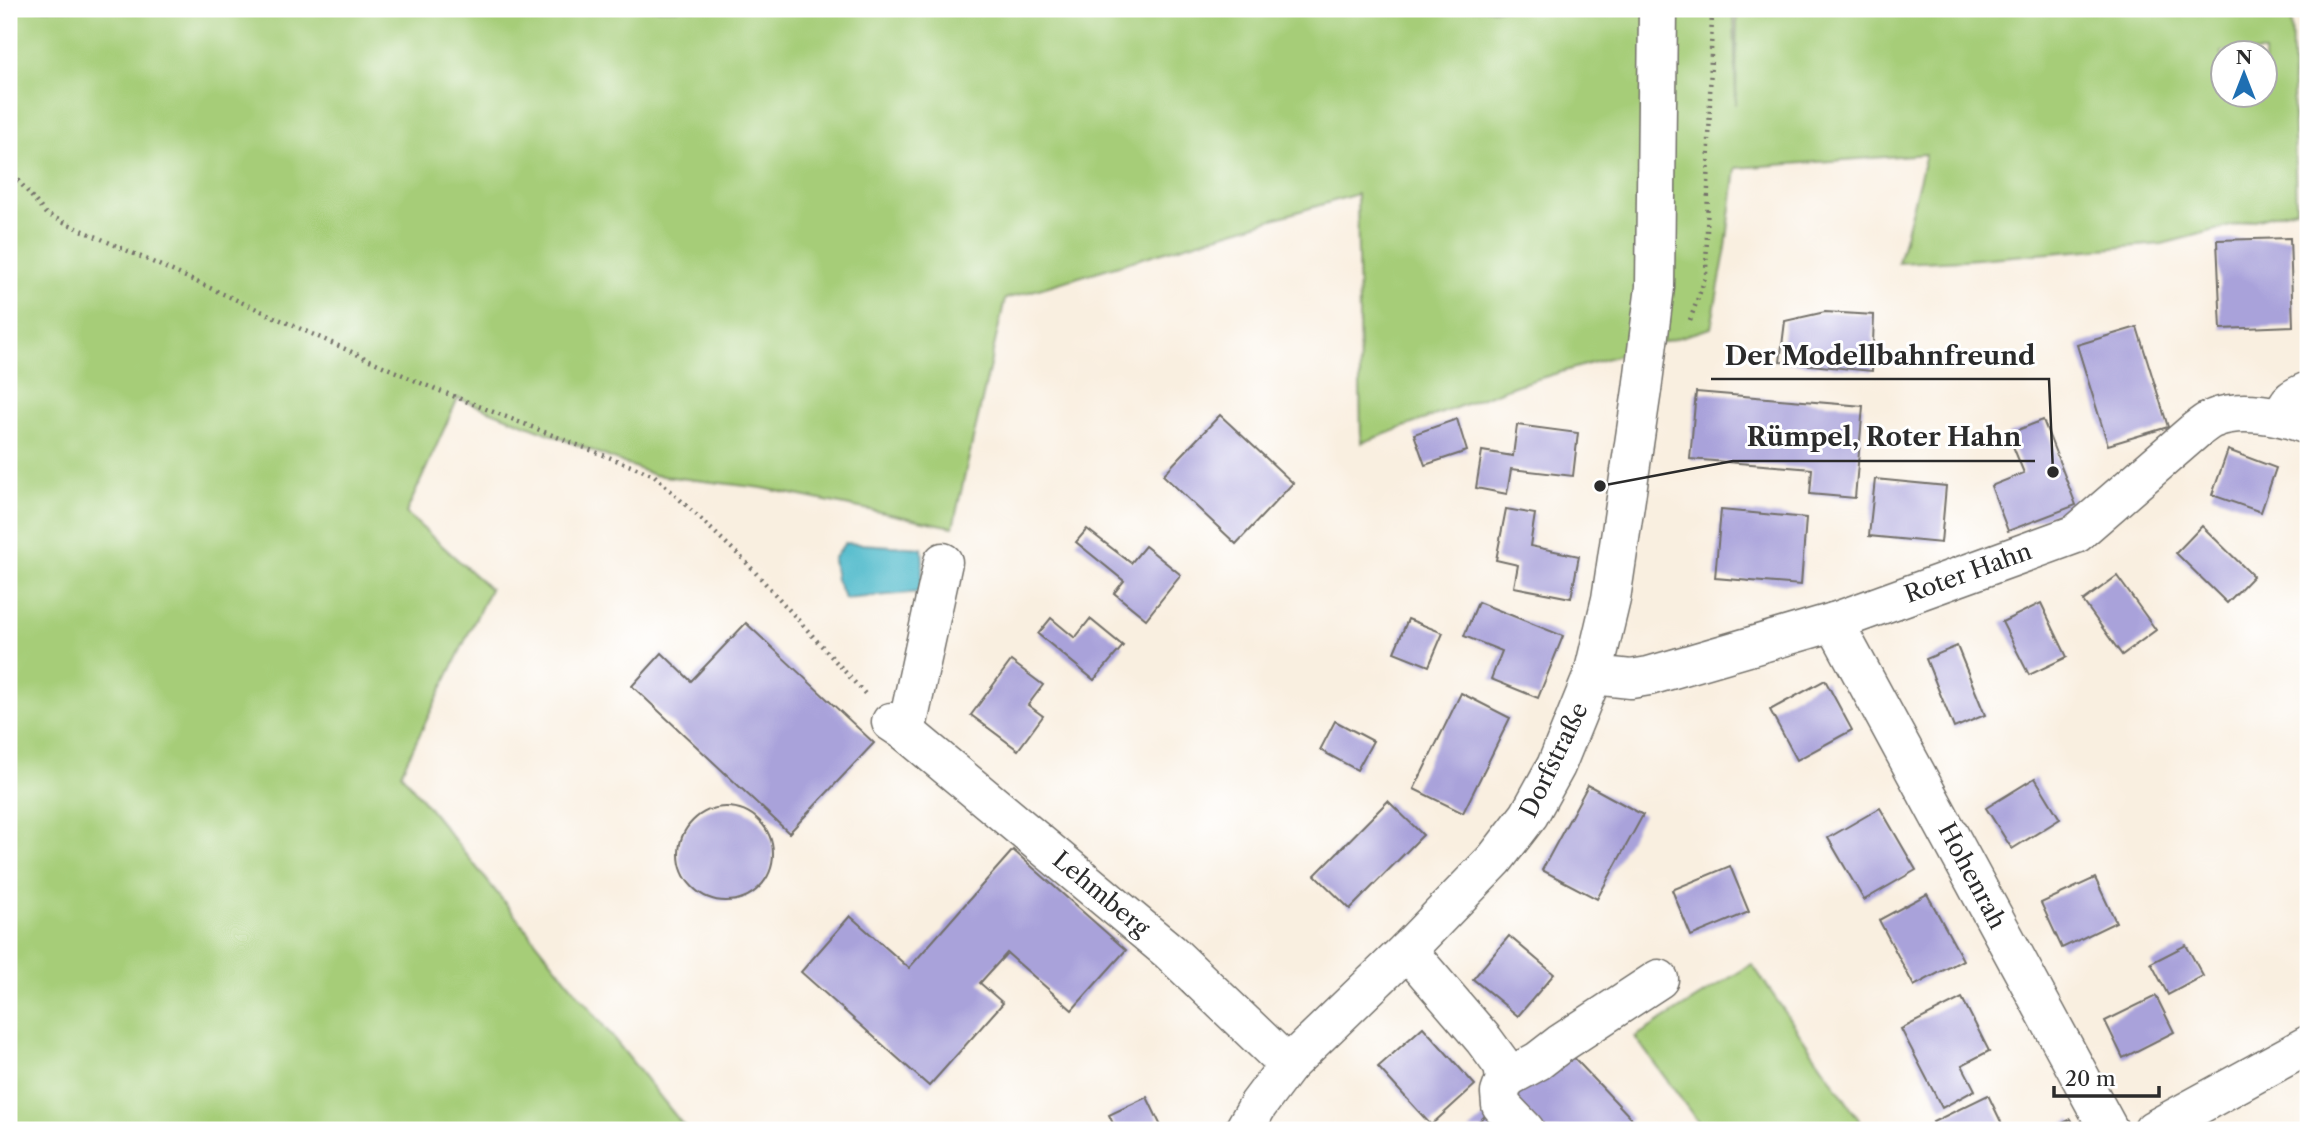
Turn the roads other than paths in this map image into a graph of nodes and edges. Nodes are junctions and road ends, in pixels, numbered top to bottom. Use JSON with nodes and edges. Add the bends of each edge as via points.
{"nodes":[{"id":1,"x":1658,"y":9,"type":"edge"},
{"id":2,"x":2300,"y":411,"type":"edge"},
{"id":3,"x":943,"y":562,"type":"dead end"},
{"id":4,"x":1834,"y":622,"type":"junction"},
{"id":5,"x":1593,"y":675,"type":"junction"},
{"id":6,"x":1407,"y":950,"type":"junction"},
{"id":7,"x":1659,"y":979,"type":"dead end"},
{"id":8,"x":2308,"y":1045,"type":"edge"},
{"id":9,"x":1288,"y":1065,"type":"junction"},
{"id":10,"x":1505,"y":1079,"type":"junction"},
{"id":11,"x":1244,"y":1130,"type":"edge"},
{"id":12,"x":1525,"y":1130,"type":"edge"},
{"id":13,"x":2109,"y":1130,"type":"edge"},
{"id":14,"x":2152,"y":1130,"type":"edge"}],
"edges":[{"from":1,"to":5,"type":"street","name":"Dorfstraße","via":[[1655,287],[1611,599]]},
{"from":2,"to":4,"type":"street","name":"Roter Hahn","via":[[2230,413],[2213,418],[2076,534]]},
{"from":3,"to":9,"type":"street","name":"Lehmberg","via":[[899,727],[1170,952]]},
{"from":4,"to":5,"type":"street","name":"Roter Hahn","via":[[1649,676]]},
{"from":4,"to":13,"type":"street","name":"Hohenrah"},
{"from":5,"to":6,"type":"street","name":"Dorfstraße","via":[[1556,766],[1529,815],[1495,859]]},
{"from":6,"to":9,"type":"street","name":"Dorfstraße"},
{"from":6,"to":10,"type":"street","via":[[1484,1040],[1503,1066]]},
{"from":7,"to":10,"type":"street"},
{"from":8,"to":14,"type":"street"},
{"from":9,"to":11,"type":"street","name":"Dorfstraße"},
{"from":10,"to":12,"type":"street","via":[[1501,1105]]}]}
